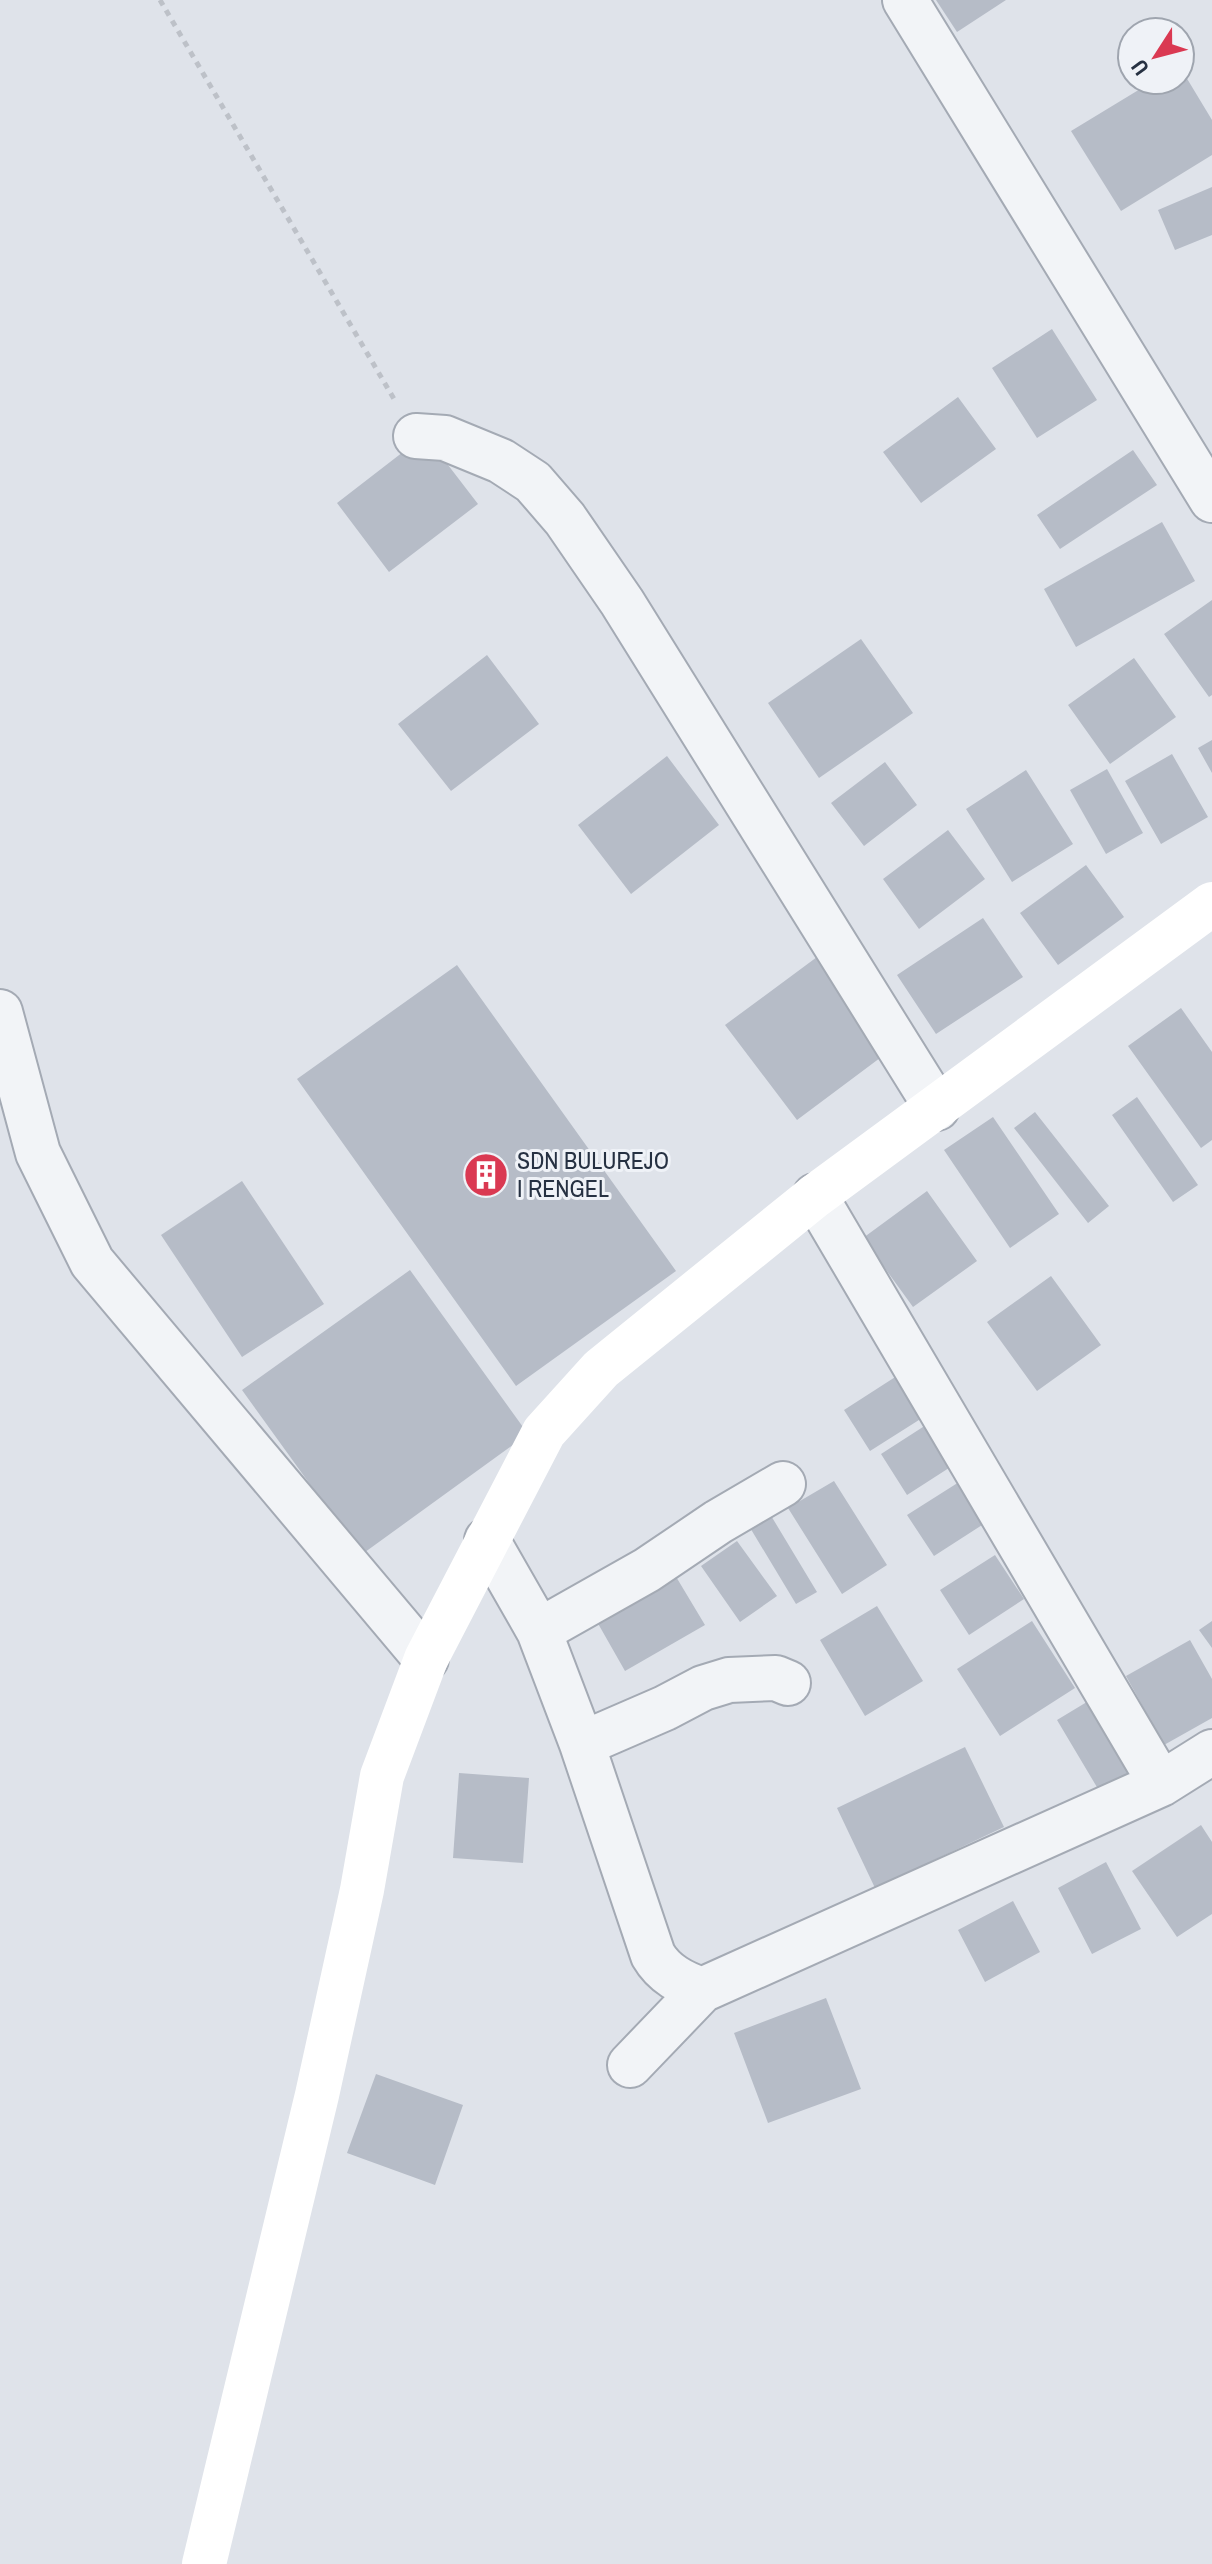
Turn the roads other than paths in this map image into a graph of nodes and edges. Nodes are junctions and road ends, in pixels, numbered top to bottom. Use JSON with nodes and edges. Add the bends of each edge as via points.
{"nodes":[{"id":1,"x":905,"y":0,"type":"edge"},
{"id":2,"x":416,"y":436,"type":"road end"},
{"id":3,"x":1212,"y":500,"type":"edge"},
{"id":4,"x":1212,"y":904,"type":"edge"},
{"id":5,"x":0,"y":1012,"type":"edge"},
{"id":6,"x":937,"y":1108,"type":"junction"},
{"id":7,"x":815,"y":1196,"type":"junction"},
{"id":8,"x":783,"y":1484,"type":"dead end"},
{"id":9,"x":487,"y":1540,"type":"junction"},
{"id":10,"x":539,"y":1631,"type":"junction"},
{"id":11,"x":426,"y":1659,"type":"junction"},
{"id":12,"x":788,"y":1683,"type":"dead end"},
{"id":13,"x":582,"y":1744,"type":"junction"},
{"id":14,"x":1212,"y":1752,"type":"edge"},
{"id":15,"x":1161,"y":1784,"type":"junction"},
{"id":16,"x":702,"y":1990,"type":"junction"},
{"id":17,"x":630,"y":2065,"type":"dead end"},
{"id":18,"x":204,"y":2564,"type":"edge"}],
"edges":[{"from":1,"to":3,"type":"street"},
{"from":2,"to":6,"type":"street","via":[[445,438],[501,461],[533,482],[565,519]]},
{"from":4,"to":6,"type":"street"},
{"from":5,"to":11,"type":"street","via":[[38,1153],[92,1262]]},
{"from":6,"to":7,"type":"street"},
{"from":7,"to":9,"type":"street","via":[[601,1369],[544,1432]]},
{"from":7,"to":15,"type":"street"},
{"from":8,"to":10,"type":"street"},
{"from":9,"to":10,"type":"street"},
{"from":9,"to":11,"type":"street"},
{"from":10,"to":13,"type":"street"},
{"from":11,"to":18,"type":"street","via":[[382,1776],[317,2095]]},
{"from":12,"to":13,"type":"street","via":[[776,1678],[729,1680]]},
{"from":13,"to":16,"type":"street","via":[[653,1955],[674,1977]]},
{"from":14,"to":15,"type":"street"},
{"from":15,"to":16,"type":"street"},
{"from":16,"to":17,"type":"street"}]}
